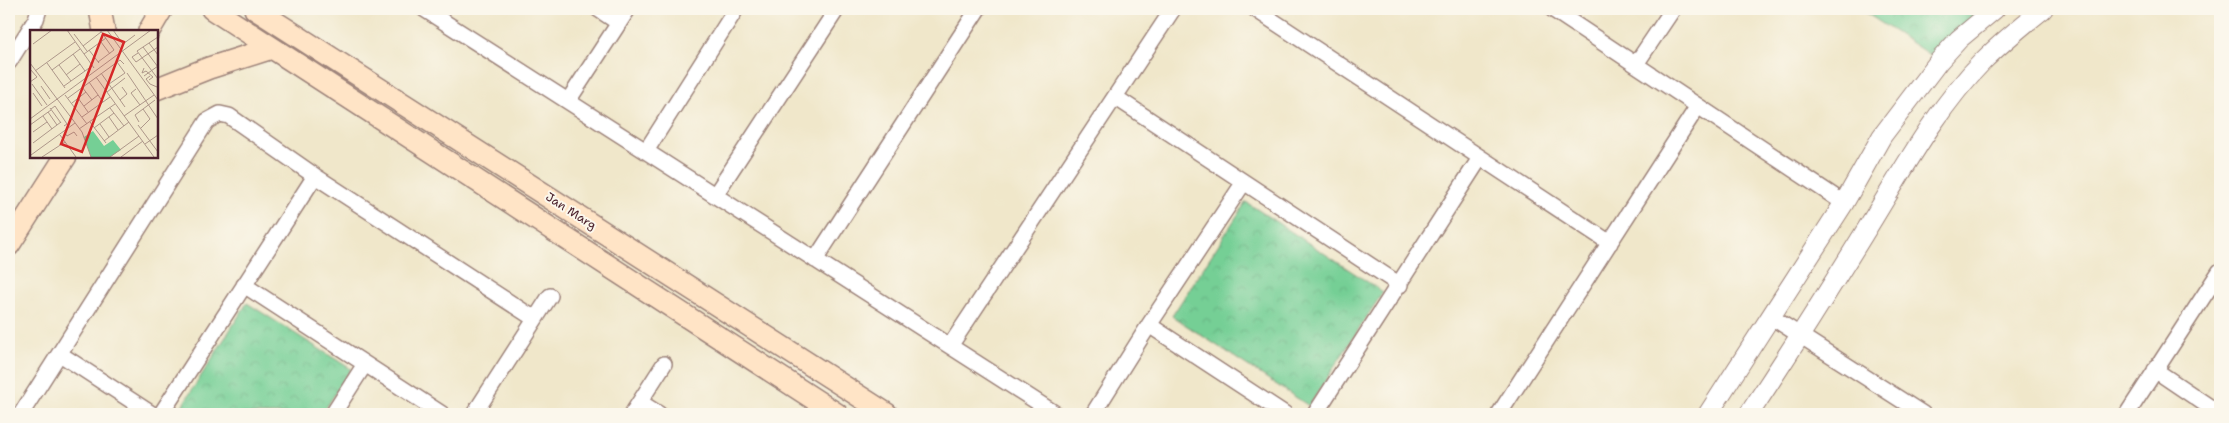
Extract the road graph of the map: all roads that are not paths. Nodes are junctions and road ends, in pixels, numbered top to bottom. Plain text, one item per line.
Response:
1 (39, 9) edge
2 (100, 9) edge
3 (178, 9) edge
4 (212, 9) edge
5 (255, 9) edge
6 (424, 9) edge
7 (598, 9) edge
8 (628, 9) edge
9 (736, 9) edge
10 (837, 9) edge
11 (978, 9) edge
12 (1173, 9) edge
13 (1255, 9) edge
14 (1552, 9) edge
15 (1673, 9) edge
16 (1995, 9) edge
17 (2043, 9) edge
18 (274, 16) edge
19 (156, 20) edge
20 (619, 23) junction
21 (104, 30) edge
22 (272, 48) junction
23 (9, 62) edge
24 (1636, 64) junction
25 (158, 88) edge
26 (1115, 97) junction
27 (568, 101) junction
28 (1698, 106) junction
29 (646, 151) junction
30 (65, 158) edge
31 (1480, 158) junction
32 (315, 176) junction
33 (1244, 182) junction
34 (715, 195) junction
35 (1844, 203) junction
36 (1610, 244) junction
37 (9, 245) edge
38 (815, 260) junction
39 (2220, 271) edge
40 (1400, 285) junction
41 (244, 286) junction
42 (550, 296) dead end
43 (1770, 316) junction
44 (535, 319) junction
45 (1149, 324) junction
46 (1801, 336) junction
47 (950, 346) junction
48 (60, 354) junction
49 (365, 364) junction
50 (664, 364) dead end
51 (2155, 370) junction
52 (636, 408) edge
53 (21, 414) edge
54 (152, 414) edge
55 (161, 414) edge
56 (333, 414) edge
57 (442, 414) edge
58 (474, 414) edge
59 (659, 414) edge
60 (837, 414) edge
61 (887, 414) edge
62 (1056, 414) edge
63 (1093, 414) edge
64 (1285, 414) edge
65 (1315, 414) edge
66 (1499, 414) edge
67 (1708, 414) edge
68 (1749, 414) edge
69 (1923, 414) edge
70 (2127, 414) edge
71 (2220, 414) edge

1 - 23 street
2 - 21 main road
3 - 19 main road
4 - 22 main road
5 - 18 main road, Jan Marg
6 - 27 street
7 - 20 street
8 - 20 street
9 - 29 street
10 - 34 street
11 - 38 street
12 - 26 street
13 - 31 street
14 - 24 street
15 - 24 street
16 - 35 street
17 - 46 street
18 - 61 main road, Jan Marg
20 - 27 street
22 - 25 main road
22 - 60 main road
24 - 28 street
26 - 33 street
26 - 47 street
27 - 29 street
28 - 35 street
28 - 36 street
29 - 34 street
30 - 37 main road
31 - 36 street
31 - 40 street
32 - 41 street
32 - 44 street
32 - 48 street
33 - 40 street
33 - 45 street
34 - 38 street
35 - 43 street
36 - 66 street
38 - 47 street
39 - 51 street
40 - 65 street
41 - 49 street
41 - 55 street
42 - 44 street
43 - 46 street
43 - 67 street
44 - 58 street
45 - 63 street
45 - 64 street
46 - 68 street
46 - 69 street
47 - 62 street
48 - 53 street
48 - 54 street
49 - 56 street
49 - 57 street
50 - 52 street
51 - 70 street
51 - 71 street
52 - 59 street

